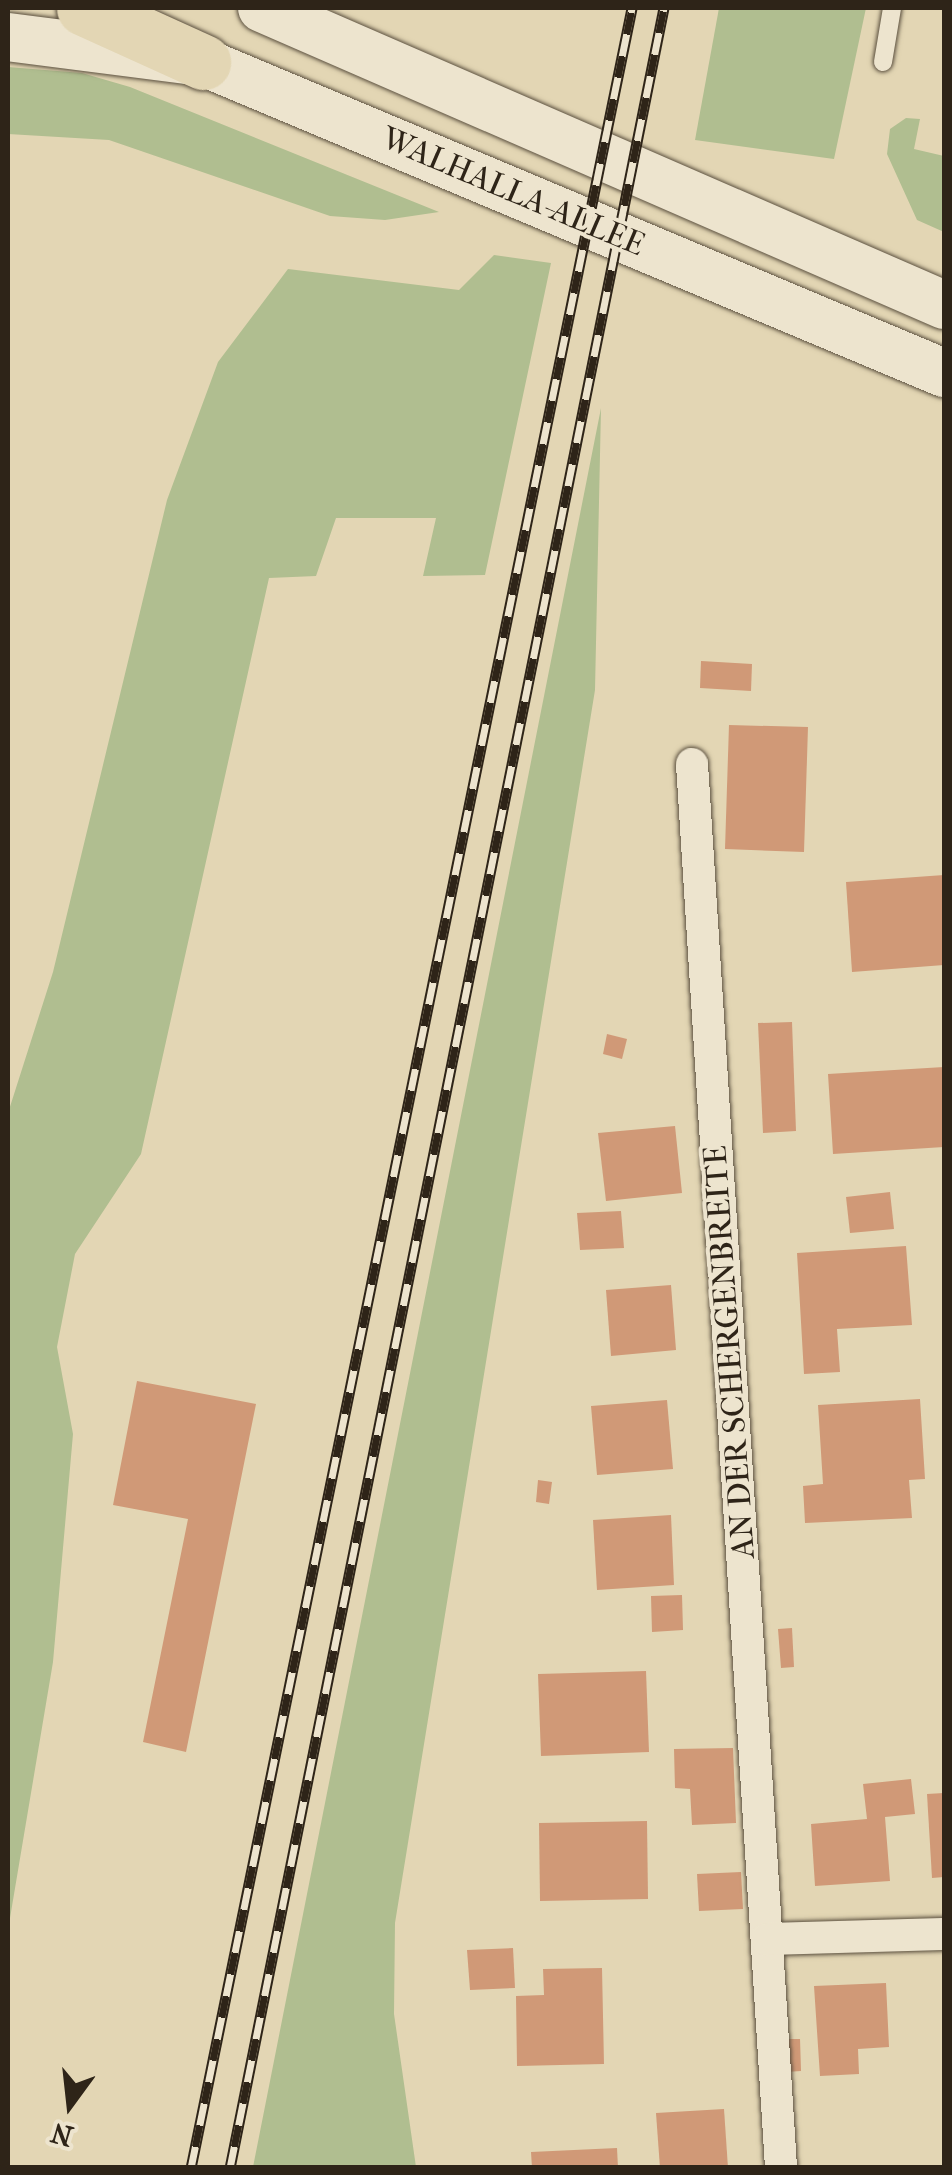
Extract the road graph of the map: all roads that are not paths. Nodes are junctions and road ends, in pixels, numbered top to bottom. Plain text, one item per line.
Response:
1 (84, 8) edge
2 (262, 8) edge
3 (343, 8) edge
4 (892, 8) edge
5 (8, 37) edge
6 (203, 62) junction
7 (883, 62) dead end
8 (447, 89) junction
9 (944, 305) edge
10 (944, 373) edge
11 (692, 764) dead end
12 (944, 1934) edge
13 (767, 1940) junction
14 (781, 2168) edge

1 - 6 highway, WALHALLA-ALLEE
2 - 8 main road, WALHALLA-ALLEE
3 - 8 main road
4 - 7 lane
5 - 6 main road
6 - 10 main road, WALHALLA-ALLEE
8 - 9 main road, WALHALLA-ALLEE
11 - 13 street, AN DER SCHERGENBREITE
12 - 13 street
13 - 14 street, AN DER SCHERGENBREITE

